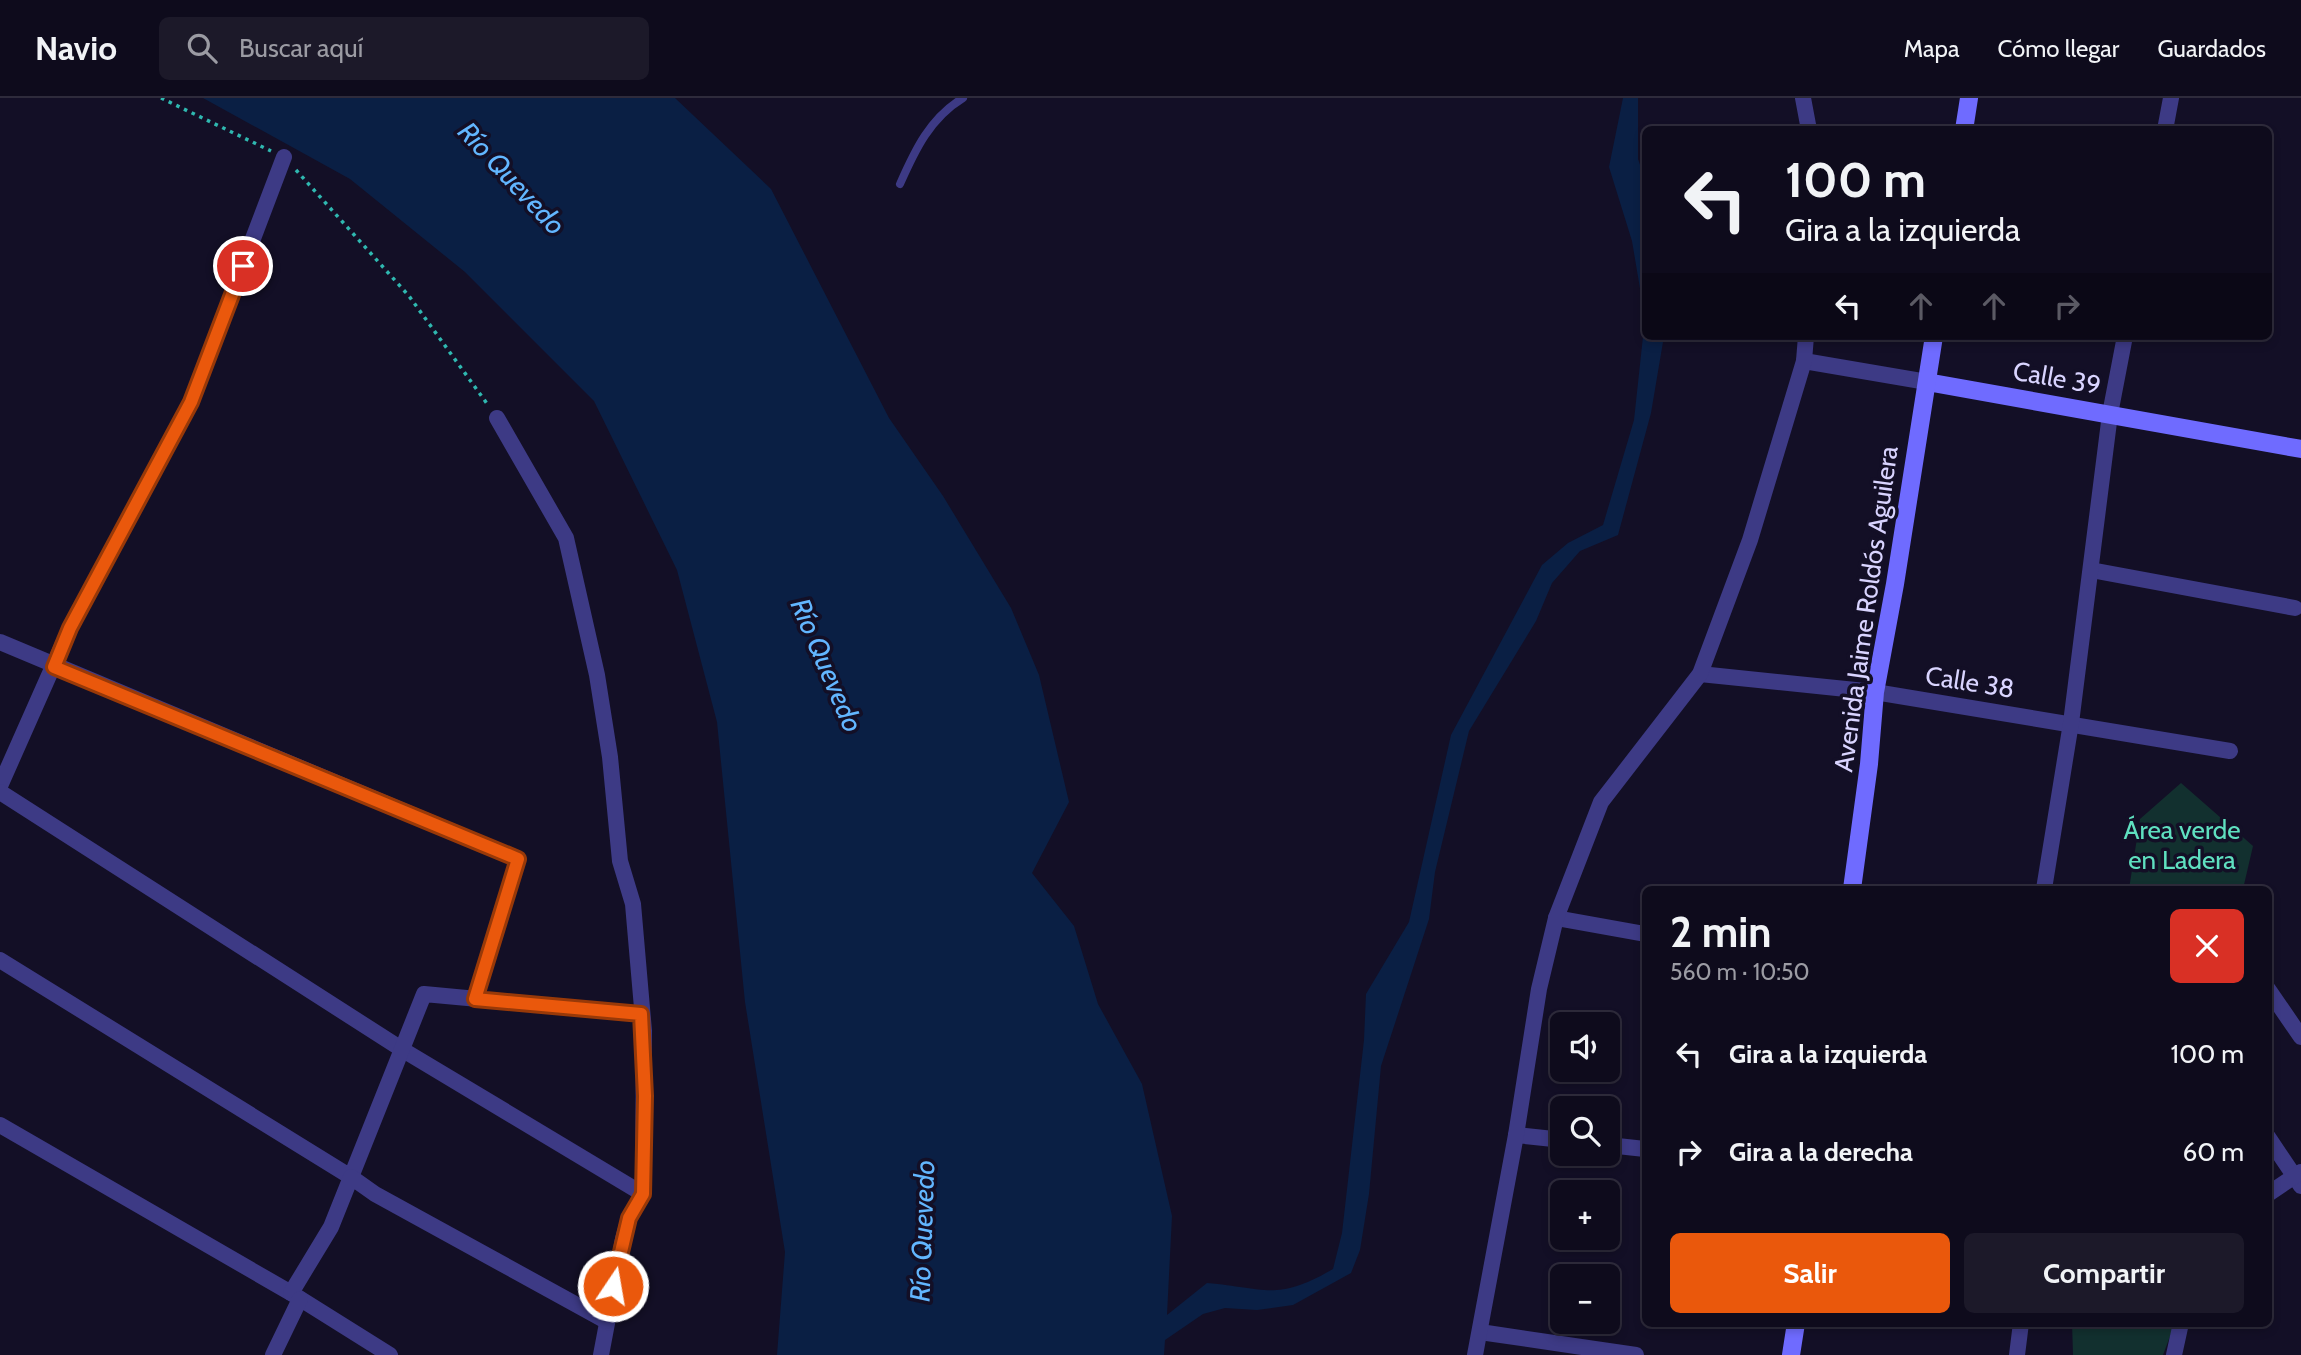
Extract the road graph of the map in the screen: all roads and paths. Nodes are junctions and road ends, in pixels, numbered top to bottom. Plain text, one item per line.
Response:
1 (161, 98) edge
2 (963, 98) edge
3 (1803, 98) edge
4 (1969, 98) edge
5 (2171, 98) edge
6 (1809, 126) edge
7 (1965, 126) edge
8 (2166, 126) edge
9 (284, 157) junction
10 (900, 184) dead end
11 (1806, 340) edge
12 (1933, 340) edge
13 (2124, 340) edge
14 (1804, 361) junction
15 (1927, 382) junction
16 (2110, 414) junction
17 (497, 418) joint
18 (2301, 449) edge
19 (2091, 570) junction
20 (2295, 608) dead end
21 (0, 642) edge
22 (54, 667) junction
23 (1700, 674) junction
24 (1875, 692) junction
25 (2071, 723) junction
26 (2230, 751) dead end
27 (0, 789) edge
28 (1852, 886) edge
29 (2044, 886) edge
30 (1556, 918) junction
31 (1642, 933) edge
32 (0, 960) edge
33 (2272, 995) edge
34 (475, 999) junction
35 (641, 1014) junction
36 (2301, 1037) edge
37 (403, 1050) junction
38 (0, 1125) edge
39 (1516, 1135) junction
40 (1550, 1139) edge
41 (2272, 1142) edge
42 (1620, 1146) edge
43 (1642, 1149) edge
44 (351, 1177) junction
45 (2299, 1178) edge
46 (2272, 1192) edge
47 (643, 1194) junction
48 (295, 1296) junction
49 (606, 1321) junction
50 (1795, 1327) edge
51 (2020, 1327) edge
52 (2179, 1327) edge
53 (1480, 1332) junction
54 (273, 1355) edge
55 (390, 1355) edge
56 (601, 1355) edge
57 (1475, 1355) edge
58 (1636, 1355) edge
59 (1791, 1355) edge
60 (2017, 1355) edge
61 (2174, 1355) edge

1 - 9 path
2 - 10 lane
3 - 6 street
4 - 7 main road
5 - 8 street
9 - 17 path
9 - 22 street
11 - 14 street
12 - 15 main road, Avenida Jaime Roldós Aguilera
13 - 16 street
14 - 15 street, Calle 39
14 - 23 street
15 - 16 main road, Calle 39
15 - 24 main road, Avenida Jaime Roldós Aguilera
16 - 18 main road, Calle 39
16 - 19 street
17 - 35 street
19 - 20 street
19 - 25 street
21 - 22 street
22 - 27 street
22 - 34 street
23 - 24 street, Calle 38
23 - 30 street
24 - 25 street, Calle 38
24 - 28 main road, Avenida Jaime Roldós Aguilera
25 - 26 street, Calle 38
25 - 29 street
27 - 37 street
30 - 31 street
30 - 39 street
32 - 44 street
33 - 36 street
34 - 35 street
34 - 37 street
35 - 47 street
37 - 44 street
37 - 47 street
38 - 48 street
39 - 40 street
39 - 53 street
41 - 45 street
42 - 43 street
44 - 48 street
44 - 49 street
45 - 46 street
47 - 49 street
48 - 54 street
48 - 55 street
49 - 56 street
50 - 59 main road
51 - 60 street
52 - 61 street
53 - 57 street
53 - 58 street

